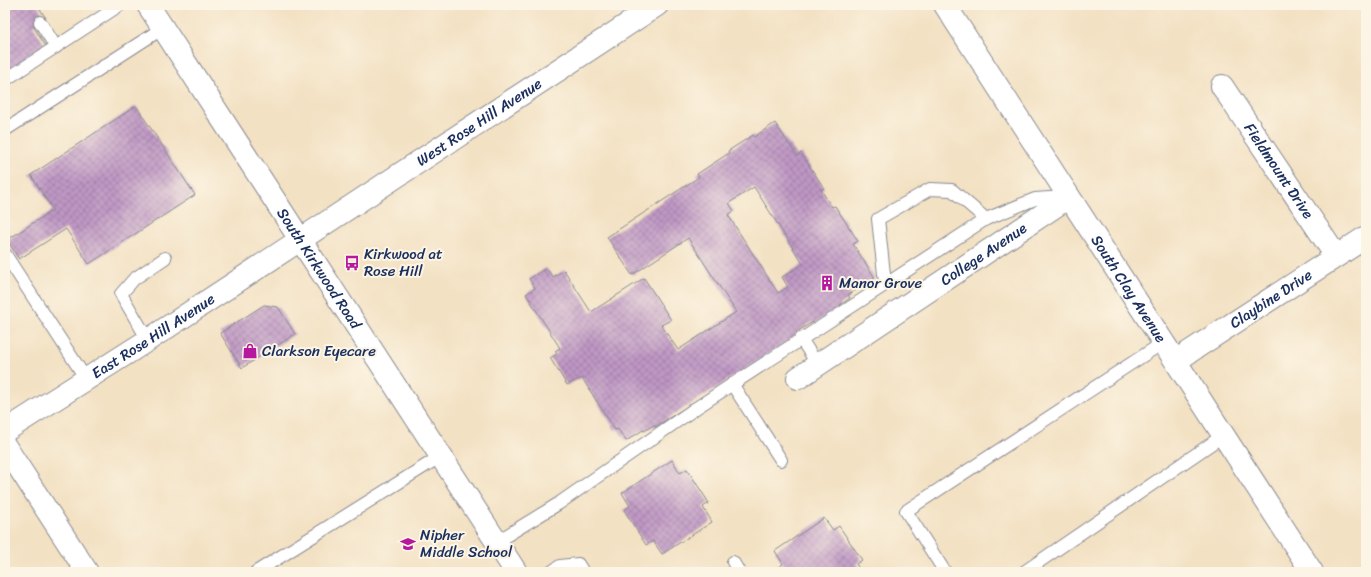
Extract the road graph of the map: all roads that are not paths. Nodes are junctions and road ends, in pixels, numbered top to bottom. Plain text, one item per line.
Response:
1 (120, 5) edge
2 (148, 5) edge
3 (657, 5) edge
4 (945, 5) edge
5 (40, 22) dead end
6 (163, 28) junction
7 (56, 47) junction
8 (5, 80) edge
9 (1222, 86) dead end
10 (5, 130) edge
11 (1069, 197) junction
12 (986, 219) junction
13 (1366, 237) edge
14 (300, 239) junction
15 (5, 254) edge
16 (1336, 256) junction
17 (165, 258) dead end
18 (885, 283) junction
19 (801, 339) junction
20 (148, 340) junction
21 (1164, 342) junction
22 (1176, 360) junction
23 (818, 364) junction
24 (798, 378) dead end
25 (86, 380) junction
26 (732, 384) junction
27 (5, 431) edge
28 (1224, 435) junction
29 (5, 446) edge
30 (441, 456) junction
31 (781, 460) dead end
32 (496, 542) junction
33 (87, 572) edge
34 (256, 572) edge
35 (516, 572) edge
36 (551, 572) edge
37 (583, 572) edge
38 (945, 572) edge
39 (1024, 572) edge
40 (1312, 572) edge

1 - 7 lane
2 - 6 street, South Kirkwood Road
3 - 14 street, West Rose Hill Avenue
4 - 11 street, South Clay Avenue
5 - 7 lane
6 - 10 lane
6 - 14 street, South Kirkwood Road
7 - 8 lane
9 - 16 street, Fieldmount Drive
11 - 12 lane
11 - 21 street, South Clay Avenue
11 - 23 street, College Avenue
12 - 18 lane
12 - 18 lane
13 - 16 street, Claybine Drive
14 - 20 street, East Rose Hill Avenue
14 - 30 street, South Kirkwood Road
15 - 25 lane
16 - 22 street, Claybine Drive
17 - 20 lane
18 - 19 lane
19 - 23 lane
19 - 26 lane
20 - 25 street, East Rose Hill Avenue
21 - 22 street, South Clay Avenue
21 - 38 lane
22 - 28 street, South Clay Avenue
23 - 24 street, College Avenue
25 - 27 street, East Rose Hill Avenue
26 - 31 lane
26 - 32 lane
28 - 39 lane
28 - 40 street, South Clay Avenue
29 - 33 street
30 - 32 street, South Kirkwood Road
30 - 34 lane
32 - 35 street, South Kirkwood Road
36 - 37 lane

